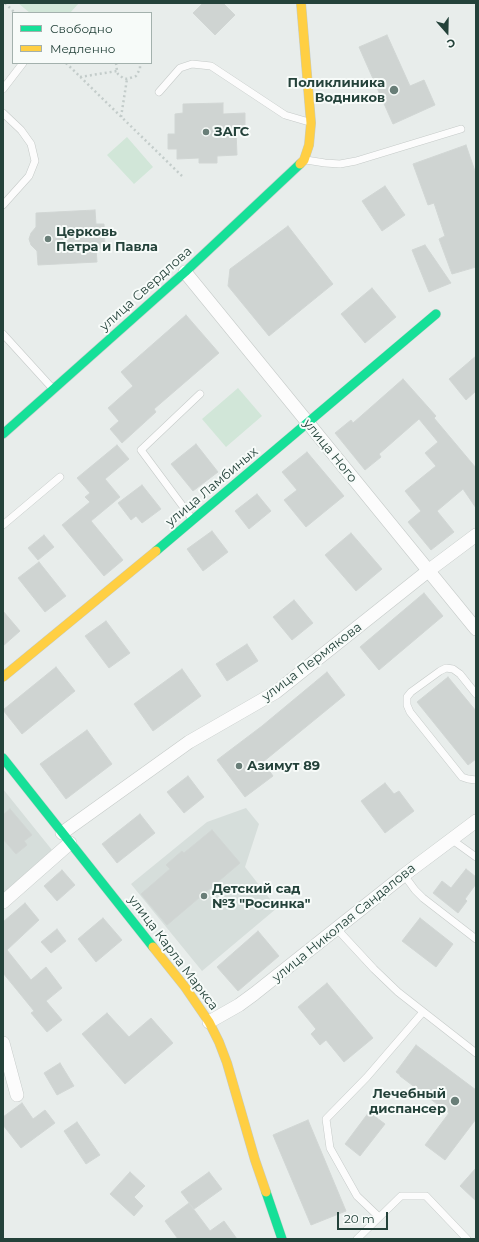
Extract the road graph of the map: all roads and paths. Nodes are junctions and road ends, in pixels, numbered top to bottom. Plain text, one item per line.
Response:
1 (5, 3) edge
2 (301, 3) edge
3 (14, 12) edge
4 (22, 64) edge
5 (67, 64) edge
6 (116, 64) edge
7 (140, 64) edge
8 (117, 71) junction
9 (80, 77) junction
10 (127, 79) junction
11 (3, 88) edge
12 (159, 92) dead end
13 (3, 113) edge
14 (121, 117) junction
15 (311, 123) junction
16 (461, 129) dead end
17 (304, 160) junction
18 (182, 176) dead end
19 (3, 205) edge
20 (185, 272) junction
21 (436, 314) dead end
22 (3, 334) edge
23 (53, 389) junction
24 (200, 394) dead end
25 (307, 423) junction
26 (3, 434) edge
27 (60, 477) dead end
28 (194, 520) junction
29 (3, 525) edge
30 (476, 535) edge
31 (428, 570) junction
32 (476, 629) edge
33 (3, 677) edge
34 (476, 694) edge
35 (3, 758) edge
36 (476, 780) edge
37 (476, 821) edge
38 (66, 838) junction
39 (451, 839) junction
40 (476, 857) edge
41 (404, 875) junction
42 (3, 902) edge
43 (337, 929) junction
44 (476, 939) edge
45 (423, 1012) junction
46 (209, 1022) junction
47 (3, 1043) edge
48 (476, 1053) edge
49 (17, 1095) dead end
50 (379, 1217) junction
51 (282, 1239) edge
52 (357, 1239) edge
53 (467, 1239) edge

1 - 3 path
2 - 15 street
4 - 11 lane
5 - 9 path
6 - 8 path
7 - 10 path
8 - 9 path
8 - 10 path
9 - 14 path
10 - 14 path
12 - 15 lane
13 - 19 lane
14 - 18 path
15 - 17 street
16 - 17 lane
17 - 20 street, улица Свердлова
20 - 23 street, улица Свердлова
20 - 25 street, улица Ного
21 - 25 street, улица Ламбиных
22 - 23 lane
23 - 26 street, улица Свердлова
24 - 28 lane
25 - 28 street, улица Ламбиных
25 - 31 street, улица Ного
27 - 29 lane
28 - 33 street, улица Ламбиных
30 - 31 street, улица Пермякова
31 - 32 street, улица Ного
31 - 38 street, улица Пермякова
34 - 36 lane
35 - 38 street, улица Карла Маркса
37 - 39 street, улица Николая Сандалова
38 - 42 street, улица Пермякова
38 - 46 street, улица Карла Маркса
39 - 40 lane
39 - 41 street, улица Николая Сандалова
41 - 43 street, улица Николая Сандалова
41 - 44 lane
43 - 45 lane
43 - 46 street, улица Николая Сандалова
45 - 48 lane
45 - 50 lane
46 - 51 street, улица Карла Маркса
47 - 49 street
50 - 52 lane
50 - 53 lane

